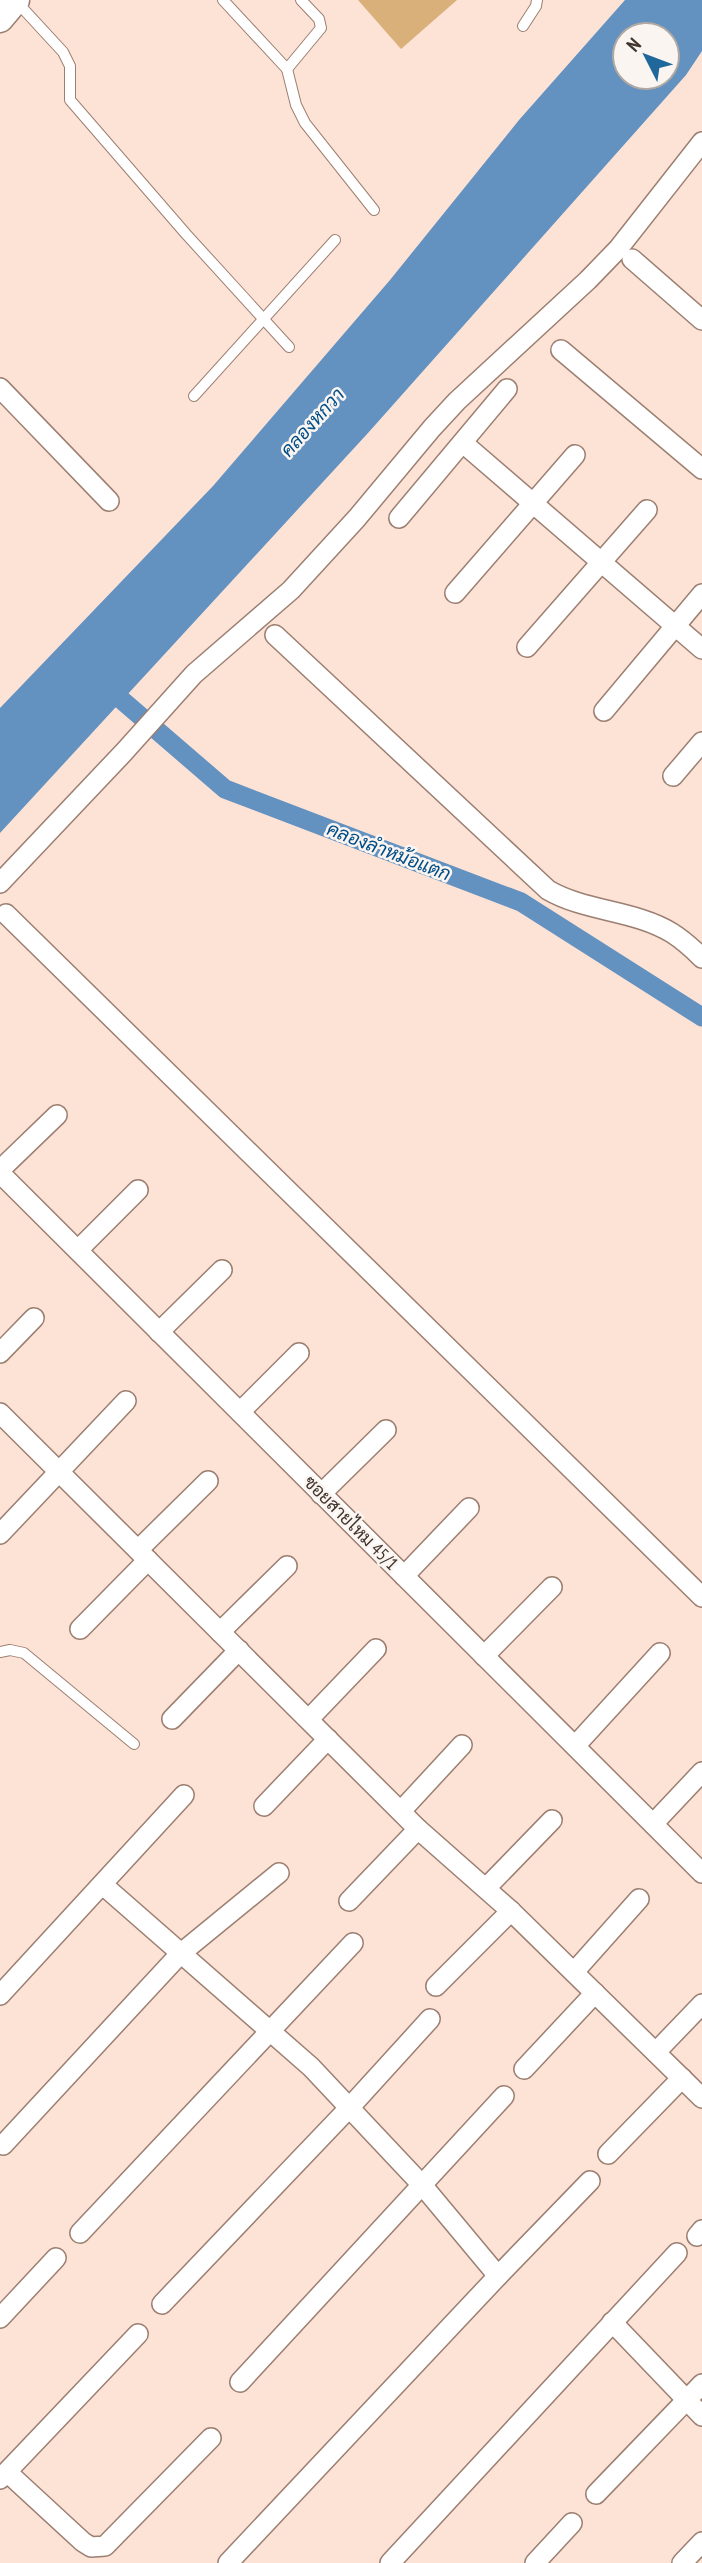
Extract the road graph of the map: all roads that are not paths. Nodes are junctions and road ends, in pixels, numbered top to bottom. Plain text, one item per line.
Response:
1 (16, 0) edge
2 (223, 0) edge
3 (301, 0) edge
4 (537, 0) edge
5 (0, 19) edge
6 (523, 26) dead end
7 (287, 69) junction
8 (702, 142) edge
9 (374, 210) dead end
10 (335, 240) dead end
11 (632, 259) dead end
12 (263, 320) junction
13 (702, 320) edge
14 (289, 347) dead end
15 (561, 350) dead end
16 (0, 387) edge
17 (507, 389) dead end
18 (194, 396) dead end
19 (463, 443) junction
20 (575, 455) dead end
21 (702, 469) edge
22 (109, 501) dead end
23 (532, 503) junction
24 (647, 510) dead end
25 (399, 518) dead end
26 (602, 562) junction
27 (455, 593) dead end
28 (702, 594) edge
29 (675, 626) junction
30 (275, 635) dead end
31 (527, 647) dead end
32 (702, 649) edge
33 (604, 711) dead end
34 (702, 742) edge
35 (673, 776) dead end
36 (0, 883) edge
37 (6, 914) dead end
38 (702, 958) edge
39 (57, 1115) dead end
40 (0, 1172) edge
41 (138, 1190) dead end
42 (78, 1250) junction
43 (222, 1270) dead end
44 (34, 1318) dead end
45 (159, 1332) junction
46 (0, 1353) edge
47 (299, 1353) dead end
48 (126, 1401) dead end
49 (240, 1412) junction
50 (0, 1413) edge
51 (386, 1430) dead end
52 (58, 1472) junction
53 (208, 1481) dead end
54 (321, 1494) junction
55 (469, 1508) dead end
56 (0, 1534) edge
57 (143, 1555) junction
58 (287, 1566) dead end
59 (404, 1576) junction
60 (552, 1587) dead end
61 (702, 1597) edge
62 (80, 1629) dead end
63 (220, 1632) junction
64 (376, 1649) dead end
65 (239, 1650) junction
66 (0, 1652) edge
67 (660, 1653) dead end
68 (484, 1656) junction
69 (172, 1719) dead end
70 (309, 1719) junction
71 (328, 1739) junction
72 (134, 1744) dead end
73 (462, 1745) dead end
74 (575, 1746) junction
75 (702, 1772) edge
76 (184, 1795) dead end
77 (264, 1806) dead end
78 (401, 1811) junction
79 (552, 1820) dead end
80 (653, 1824) junction
81 (418, 1829) junction
82 (702, 1873) edge
83 (279, 1874) dead end
84 (103, 1885) junction
85 (486, 1888) junction
86 (639, 1899) dead end
87 (349, 1901) dead end
88 (511, 1910) junction
89 (353, 1943) dead end
90 (180, 1954) junction
91 (574, 1972) junction
92 (436, 1986) dead end
93 (595, 1993) junction
94 (0, 1994) edge
95 (702, 2004) edge
96 (430, 2019) dead end
97 (272, 2032) junction
98 (656, 2052) junction
99 (524, 2069) dead end
100 (682, 2078) junction
101 (504, 2096) dead end
102 (702, 2098) edge
103 (350, 2107) junction
104 (3, 2145) dead end
105 (608, 2154) dead end
106 (590, 2181) dead end
107 (423, 2186) junction
108 (80, 2233) dead end
109 (677, 2253) dead end
110 (56, 2258) dead end
111 (498, 2276) junction
112 (162, 2304) dead end
113 (0, 2318) edge
114 (611, 2322) junction
115 (138, 2334) dead end
116 (240, 2382) dead end
117 (702, 2384) edge
118 (686, 2401) junction
119 (702, 2416) edge
120 (211, 2438) dead end
121 (3, 2475) edge
122 (596, 2494) dead end
123 (572, 2523) dead end
124 (702, 2542) edge
125 (228, 2563) edge
126 (390, 2563) edge
127 (535, 2563) edge
128 (682, 2563) edge

1 - 5 main road
1 - 12 lane
2 - 7 lane
3 - 7 lane
4 - 6 lane
7 - 9 lane
8 - 36 street
10 - 12 lane
11 - 13 street
12 - 14 lane
12 - 18 lane
15 - 21 street
16 - 22 street
17 - 19 street
19 - 23 street
19 - 25 street
20 - 23 street
23 - 26 street
23 - 27 street
24 - 26 street
26 - 29 street
26 - 31 street
28 - 29 street
29 - 32 street
29 - 33 street
30 - 38 street
34 - 35 street
37 - 61 street
39 - 40 street
40 - 42 street, ซอยสายไหม 45/1
41 - 42 street
42 - 45 street, ซอยสายไหม 45/1
43 - 45 street
44 - 46 street
45 - 49 street, ซอยสายไหม 45/1
47 - 49 street
48 - 52 street
49 - 54 street, ซอยสายไหม 45/1
50 - 52 street
51 - 54 street
52 - 56 street
52 - 57 street
53 - 57 street
54 - 59 street, ซอยสายไหม 45/1
55 - 59 street
57 - 62 street
57 - 63 street
58 - 63 street
59 - 68 street, ซอยสายไหม 45/1
60 - 68 street
63 - 65 street
64 - 70 street
65 - 69 street
65 - 70 street
66 - 72 lane
67 - 74 street
68 - 74 street, ซอยสายไหม 45/1
70 - 71 street
71 - 77 street
71 - 78 street
73 - 78 street
74 - 80 street, ซอยสายไหม 45/1
75 - 80 street
76 - 84 street
78 - 81 street
79 - 85 street
80 - 82 street, ซอยสายไหม 45/1
81 - 85 street
81 - 87 street
83 - 90 street
84 - 90 street
84 - 94 street
85 - 88 street
86 - 91 street
88 - 91 street
88 - 92 street
89 - 97 street
90 - 97 street
90 - 104 street
91 - 93 street
93 - 98 street
93 - 99 street
95 - 98 street
96 - 103 street
97 - 103 street
97 - 108 street
98 - 100 street
100 - 102 street
100 - 105 street
101 - 107 street
103 - 107 street
103 - 112 street
106 - 111 street
107 - 111 street
107 - 116 street
109 - 114 street
110 - 113 street
111 - 125 street
114 - 118 street
114 - 126 street
115 - 121 street
117 - 118 street
118 - 119 street
118 - 122 street
120 - 121 street
123 - 127 street
124 - 128 street

